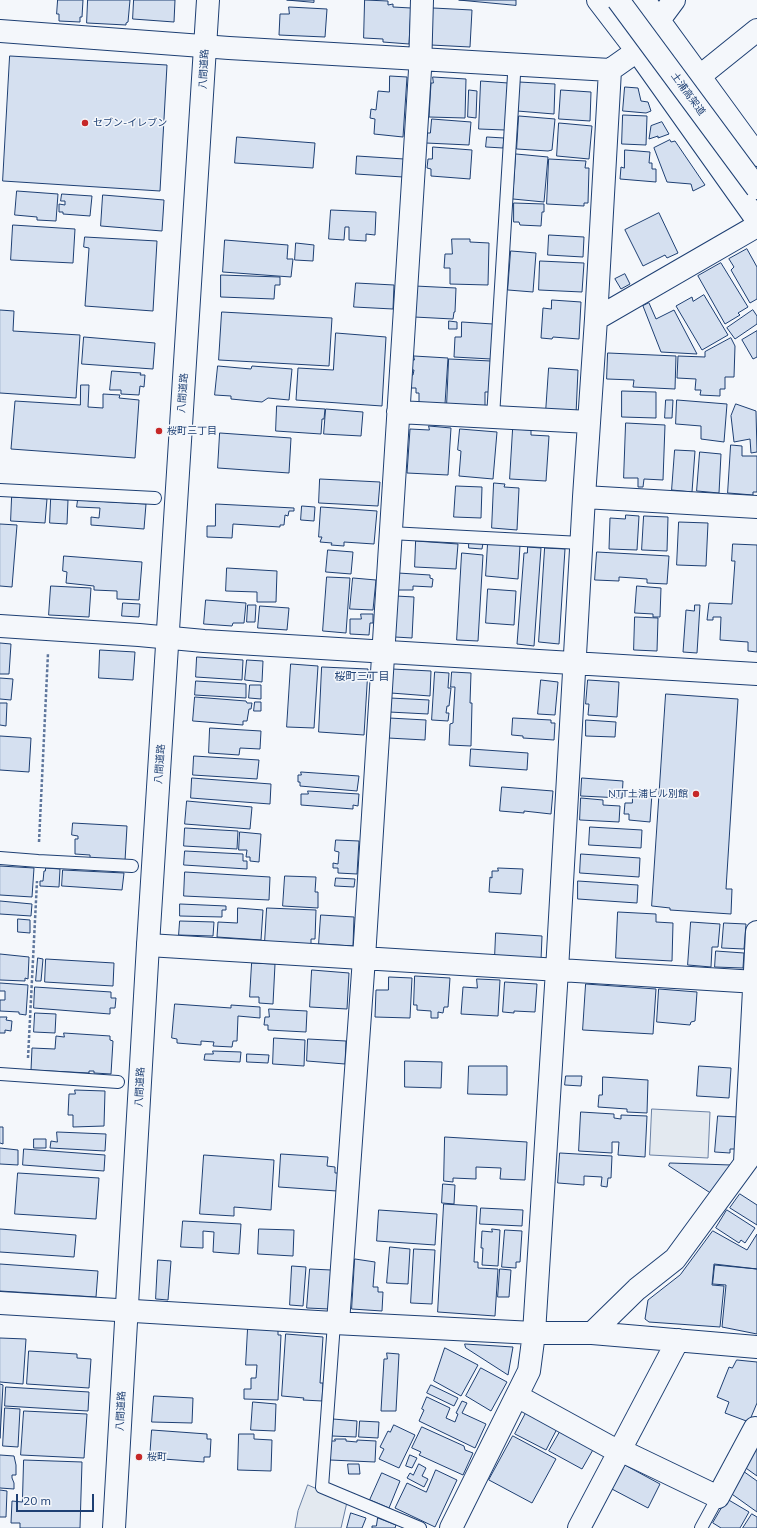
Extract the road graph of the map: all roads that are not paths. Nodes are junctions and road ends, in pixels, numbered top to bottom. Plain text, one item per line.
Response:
1 (208, 0) edge
2 (422, 0) edge
3 (598, 0) edge
4 (618, 0) edge
5 (644, 0) edge
6 (674, 0) edge
7 (659, 20) junction
8 (757, 30) edge
9 (0, 31) edge
10 (205, 46) junction
11 (637, 51) junction
12 (420, 60) junction
13 (610, 70) junction
14 (514, 75) dead end
15 (700, 76) junction
16 (757, 155) edge
17 (757, 188) edge
18 (757, 220) edge
19 (757, 226) edge
20 (596, 319) junction
21 (398, 412) junction
22 (493, 417) junction
23 (589, 422) junction
24 (0, 490) edge
25 (584, 497) junction
26 (155, 498) dead end
27 (757, 507) edge
28 (390, 533) junction
29 (582, 543) junction
30 (0, 626) edge
31 (168, 637) junction
32 (382, 652) junction
33 (575, 664) junction
34 (757, 674) edge
35 (0, 858) edge
36 (132, 866) dead end
37 (757, 932) edge
38 (148, 945) junction
39 (364, 958) junction
40 (557, 970) junction
41 (756, 982) edge
42 (0, 1074) edge
43 (118, 1082) dead end
44 (751, 1154) edge
45 (0, 1303) edge
46 (127, 1310) junction
47 (336, 1323) junction
48 (534, 1333) junction
49 (592, 1334) junction
50 (678, 1340) junction
51 (757, 1346) edge
52 (517, 1396) junction
53 (756, 1426) edge
54 (620, 1451) junction
55 (718, 1497) junction
56 (114, 1528) edge
57 (420, 1528) edge
58 (451, 1528) edge
59 (579, 1528) edge
60 (701, 1528) edge

1 - 10 street, 八間道路
2 - 12 street
3 - 11 street
4 - 17 street, 土浦高架道, bridge
5 - 7 street
6 - 7 street
7 - 11 street
7 - 15 street
8 - 15 street
9 - 10 street
10 - 12 street
10 - 31 street, 八間道路
11 - 13 street
11 - 18 street
12 - 13 street
12 - 21 street
13 - 20 street
14 - 22 lane
15 - 16 street
19 - 20 street
20 - 23 street
21 - 22 street
21 - 28 street
22 - 23 street
23 - 25 street
24 - 26 lane
25 - 27 street
25 - 29 street
28 - 29 lane
28 - 32 street
29 - 33 street
30 - 31 street
31 - 32 street
31 - 38 street, 八間道路
32 - 33 street
32 - 39 street
33 - 34 street
33 - 40 street
35 - 36 lane
37 - 41 street
38 - 39 street
38 - 46 street, 八間道路
39 - 40 street
39 - 47 street
40 - 41 street
40 - 48 street
41 - 44 street
42 - 43 lane
44 - 49 street
45 - 46 street
46 - 47 street
46 - 56 street, 八間道路
47 - 48 street
47 - 57 lane
48 - 49 street
48 - 52 street
49 - 50 street
50 - 51 street
50 - 54 street
52 - 54 street
52 - 58 street
53 - 55 street
54 - 55 street
54 - 59 street
55 - 60 lane

